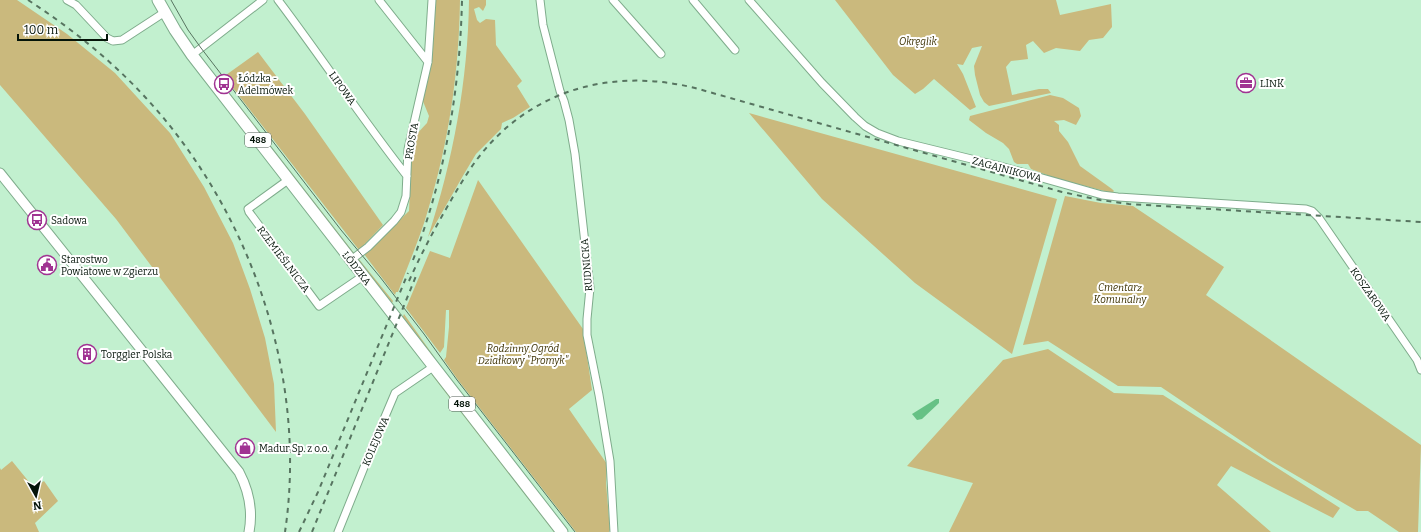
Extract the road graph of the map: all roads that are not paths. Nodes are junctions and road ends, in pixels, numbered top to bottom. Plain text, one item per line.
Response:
1 (67, 0) edge
2 (158, 0) edge
3 (263, 0) edge
4 (278, 0) edge
5 (379, 0) edge
6 (432, 0) edge
7 (540, 0) edge
8 (614, 0) edge
9 (693, 0) edge
10 (749, 0) edge
11 (165, 12) junction
12 (735, 50) dead end
13 (661, 54) dead end
14 (192, 55) junction
15 (428, 62) junction
16 (0, 173) edge
17 (407, 176) junction
18 (288, 180) junction
19 (1319, 218) joint
20 (351, 260) junction
21 (363, 276) junction
22 (433, 367) junction
23 (1421, 370) edge
24 (249, 532) edge
25 (338, 532) edge
26 (562, 532) edge
27 (614, 532) edge

1 - 11 street
2 - 11 main road, ŁÓDZKA / 488
3 - 14 street
4 - 17 street, LIPOWA
5 - 15 street
6 - 15 street, PROSTA
7 - 27 street, RUDNICKA
8 - 13 street
9 - 12 street
10 - 19 street, ZAGAJNIKOWA
11 - 14 main road, ŁÓDZKA / 488
14 - 18 main road, ŁÓDZKA / 488
15 - 17 street, PROSTA
16 - 24 street
17 - 20 street, PROSTA
18 - 20 main road, ŁÓDZKA / 488
18 - 21 street, RZEMIEŚLNICZA
19 - 23 street, KOSZAROWA
20 - 21 main road, ŁÓDZKA / 488
21 - 22 main road, ŁÓDZKA / 488
22 - 25 street, KOLEJOWA
22 - 26 main road, ŁÓDZKA / 488

